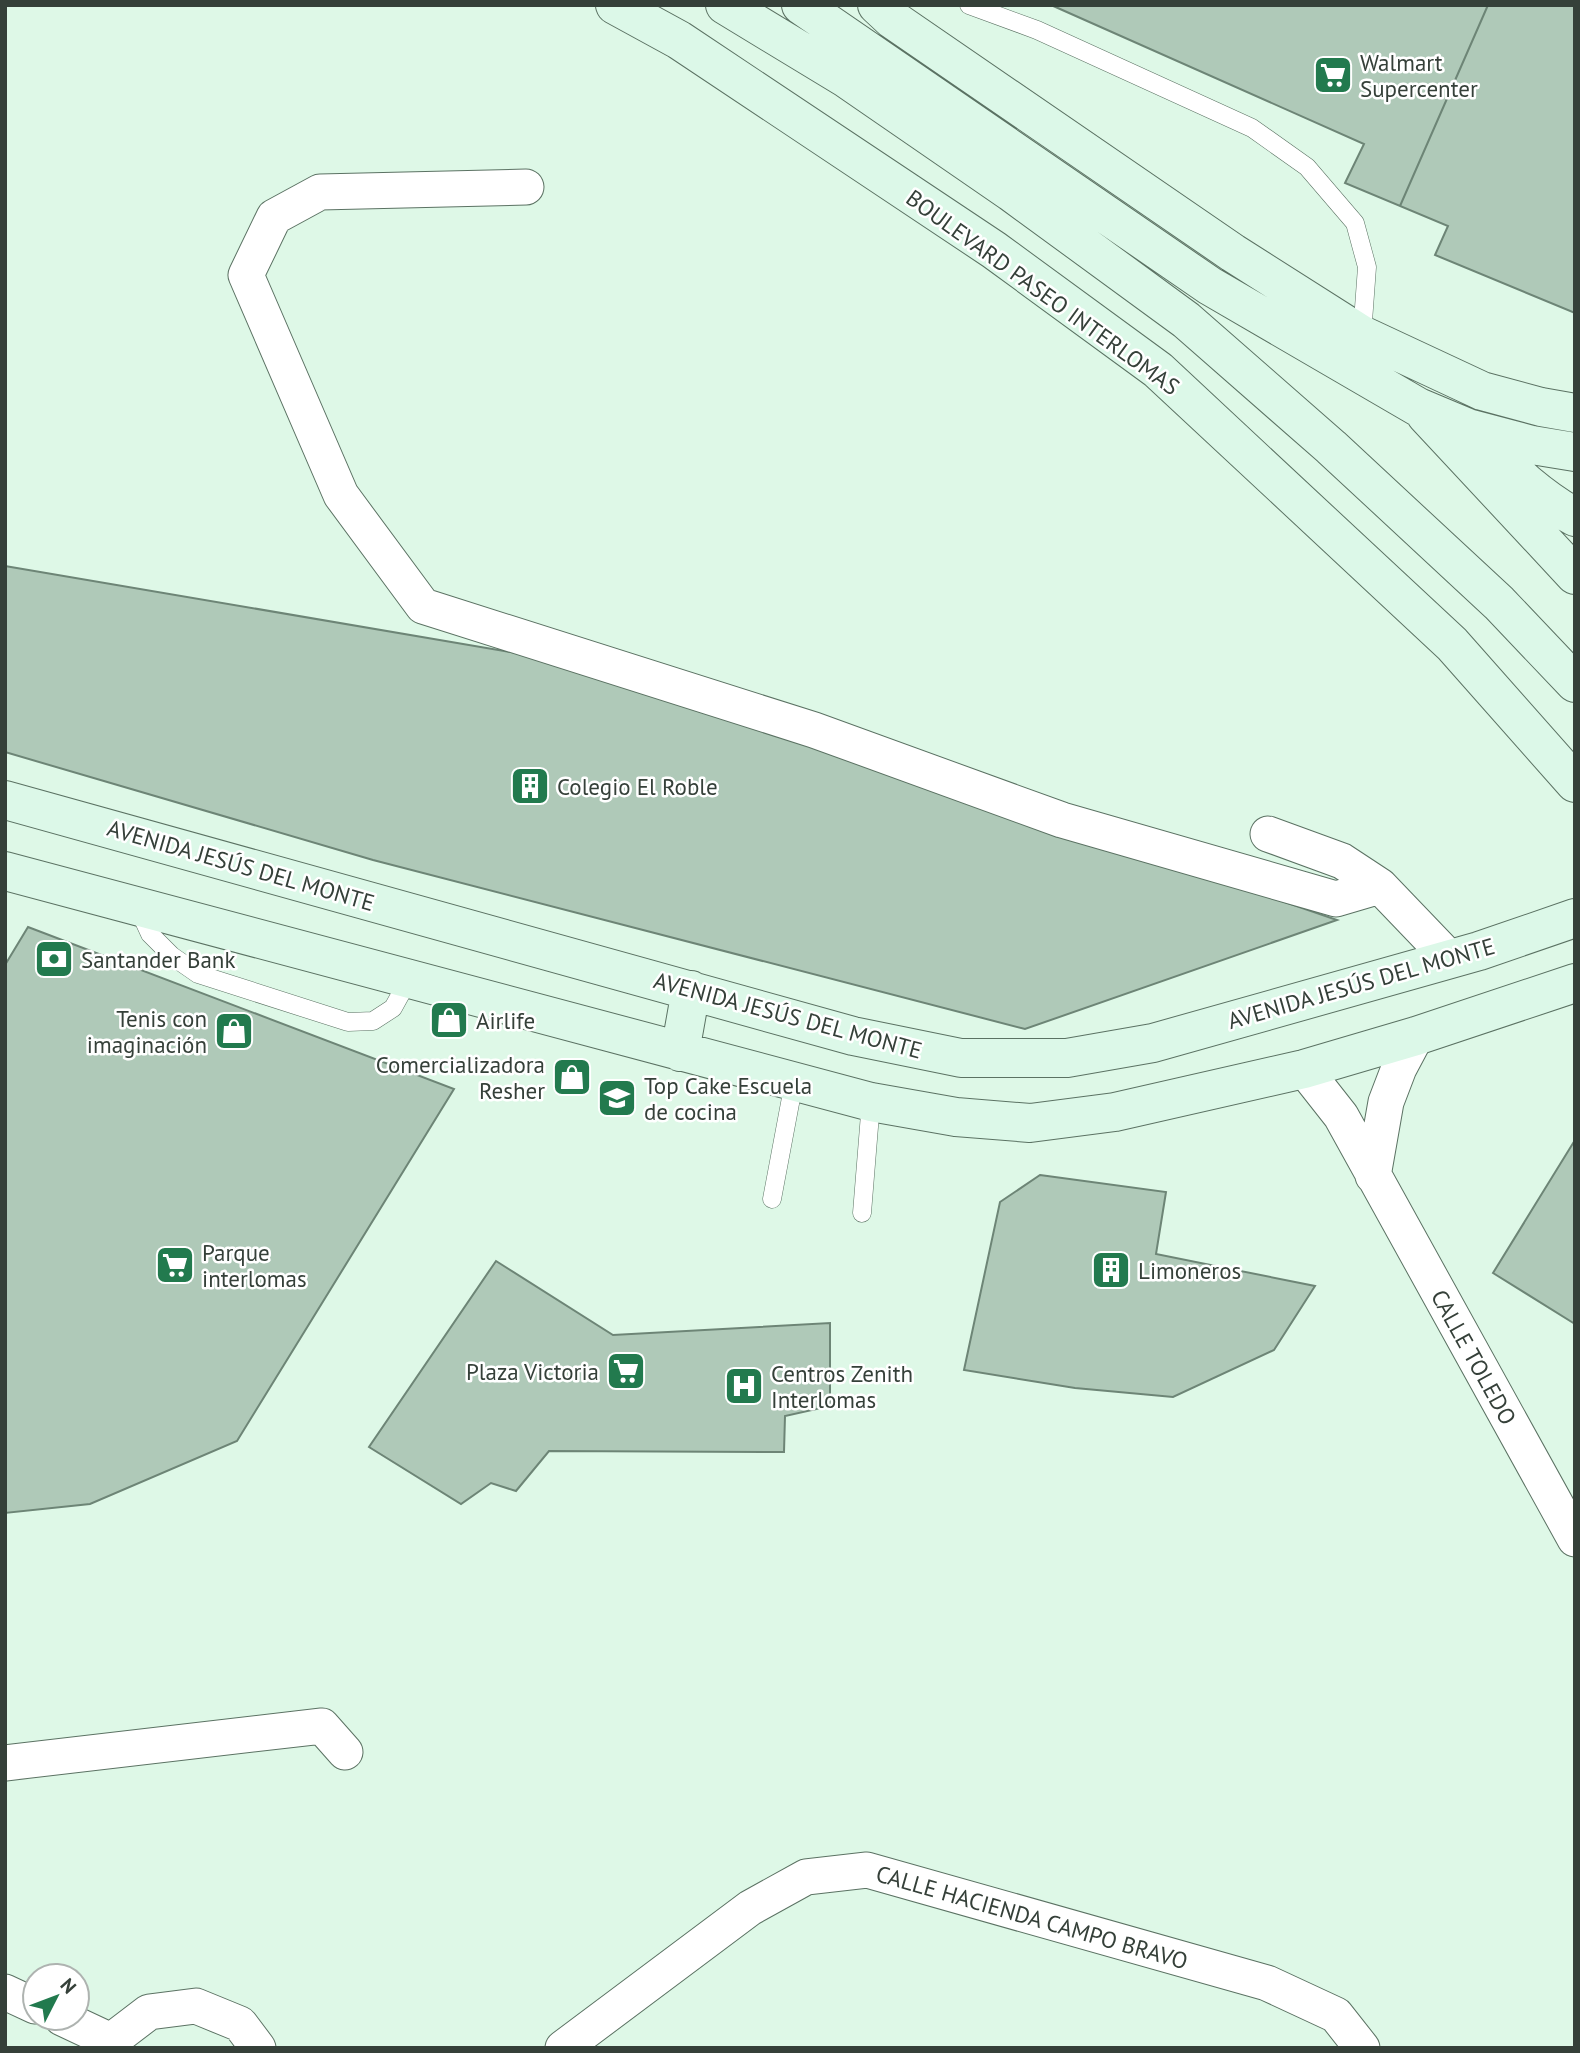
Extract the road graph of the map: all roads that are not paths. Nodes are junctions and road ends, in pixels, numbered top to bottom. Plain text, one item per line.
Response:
1 (615, 5) edge
2 (725, 5) edge
3 (801, 5) edge
4 (877, 5) edge
5 (969, 5) edge
6 (526, 187) dead end
7 (1363, 335) junction
8 (1418, 407) junction
9 (1575, 413) edge
10 (1468, 428) junction
11 (1575, 452) edge
12 (1569, 504) edge
13 (1564, 564) edge
14 (1575, 683) edge
15 (1575, 783) edge
16 (5, 800) edge
17 (1268, 834) dead end
18 (7, 876) edge
19 (1380, 886) junction
20 (137, 907) junction
21 (1575, 918) edge
22 (1465, 955) junction
23 (410, 979) junction
24 (1575, 983) edge
25 (691, 990) junction
26 (1416, 1037) junction
27 (681, 1052) junction
28 (1304, 1069) junction
29 (794, 1082) junction
30 (871, 1102) junction
31 (1373, 1176) junction
32 (772, 1199) dead end
33 (862, 1213) dead end
34 (1575, 1539) edge
35 (345, 1752) dead end
36 (5, 1763) edge
37 (5, 1992) edge
38 (21, 1999) edge
39 (88, 2032) edge
40 (583, 2042) edge
41 (110, 2044) edge
42 (258, 2048) edge
43 (1362, 2048) edge

1 - 15 main road, BOULEVARD PASEO INTERLOMAS
2 - 14 main road
3 - 8 main road
4 - 7 main road
5 - 7 lane
6 - 19 street
7 - 8 main road
7 - 9 main road
8 - 10 main road
8 - 13 main road
10 - 11 main road
10 - 12 main road
12 - 13 main road
16 - 25 main road, AVENIDA JESÚS DEL MONTE
17 - 19 street
18 - 20 main road
19 - 22 street
20 - 23 main road
20 - 23 lane
21 - 22 main road, AVENIDA JESÚS DEL MONTE
22 - 25 main road, AVENIDA JESÚS DEL MONTE
23 - 27 main road
24 - 26 main road
25 - 27 main road
26 - 28 main road
26 - 31 street
27 - 29 main road
28 - 30 main road
28 - 31 street, CALLE TOLEDO
29 - 30 main road
29 - 32 lane
30 - 33 lane
31 - 34 street, CALLE TOLEDO
35 - 36 street
37 - 38 street
39 - 41 street
40 - 43 street, CALLE HACIENDA CAMPO BRAVO
41 - 42 street

